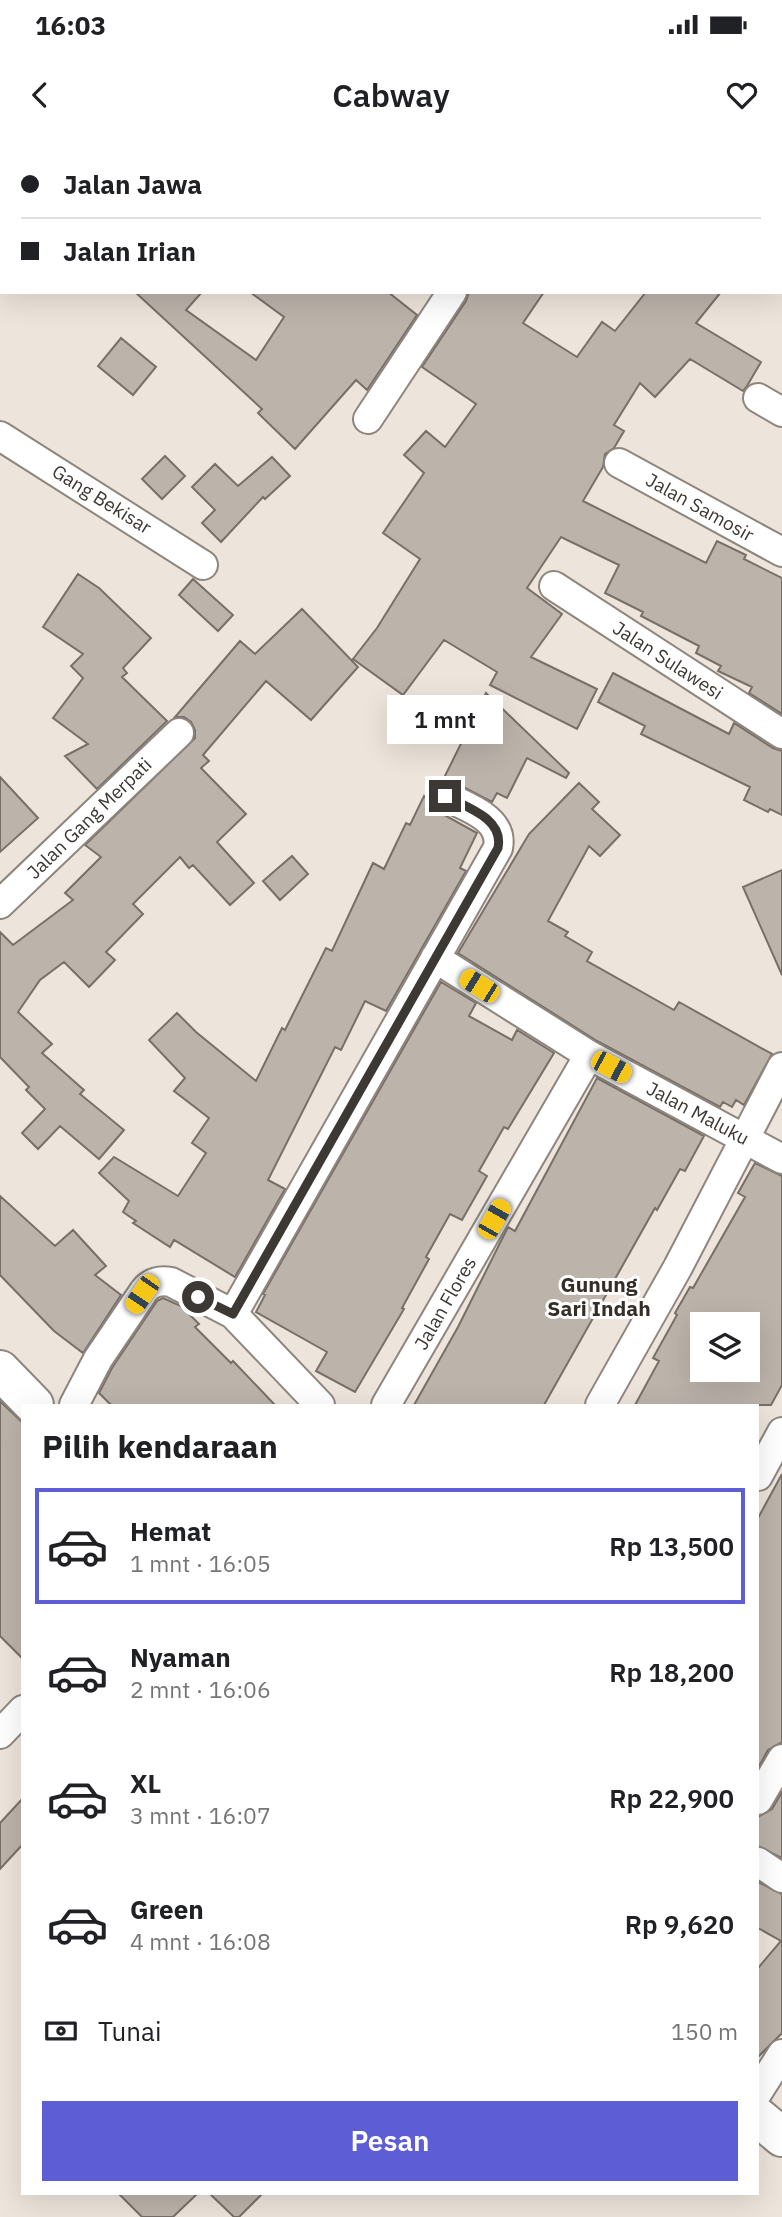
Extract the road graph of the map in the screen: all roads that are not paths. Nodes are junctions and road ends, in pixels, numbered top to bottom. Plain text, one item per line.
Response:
1 (449, 294) edge
2 (368, 419) dead end
3 (0, 436) edge
4 (619, 463) dead end
5 (782, 552) edge
6 (203, 565) dead end
7 (554, 586) dead end
8 (179, 733) dead end
9 (782, 734) edge
10 (445, 796) dead end
11 (0, 904) edge
12 (435, 958) junction
13 (589, 1055) junction
14 (782, 1067) edge
15 (744, 1137) junction
16 (782, 1159) edge
17 (233, 1314) junction
18 (0, 1370) edge
19 (33, 1404) edge
20 (75, 1404) edge
21 (319, 1404) edge
22 (387, 1404) edge
23 (601, 1404) edge
24 (782, 1432) edge
25 (759, 1474) edge
26 (21, 1712) edge
27 (0, 1734) edge
28 (782, 1759) edge
29 (759, 1798) edge
30 (759, 1863) edge
31 (782, 1878) edge
32 (782, 2054) edge
33 (759, 2090) edge
34 (759, 2118) edge
35 (782, 2137) edge

1 - 2 street
3 - 6 street, Gang Bekisar
4 - 5 street, Jalan Samosir
7 - 9 street, Jalan Sulawesi
8 - 11 street, Jalan Gang Merpati
10 - 12 street
12 - 13 street, Jalan Maluku
12 - 17 street
13 - 15 street, Jalan Maluku
13 - 22 street, Jalan Flores
14 - 15 street
15 - 16 street, Jalan Maluku
15 - 23 street
17 - 20 street
17 - 21 street
18 - 19 main road
24 - 25 street
26 - 27 street
28 - 29 street
30 - 31 street
32 - 33 street
34 - 35 main road

